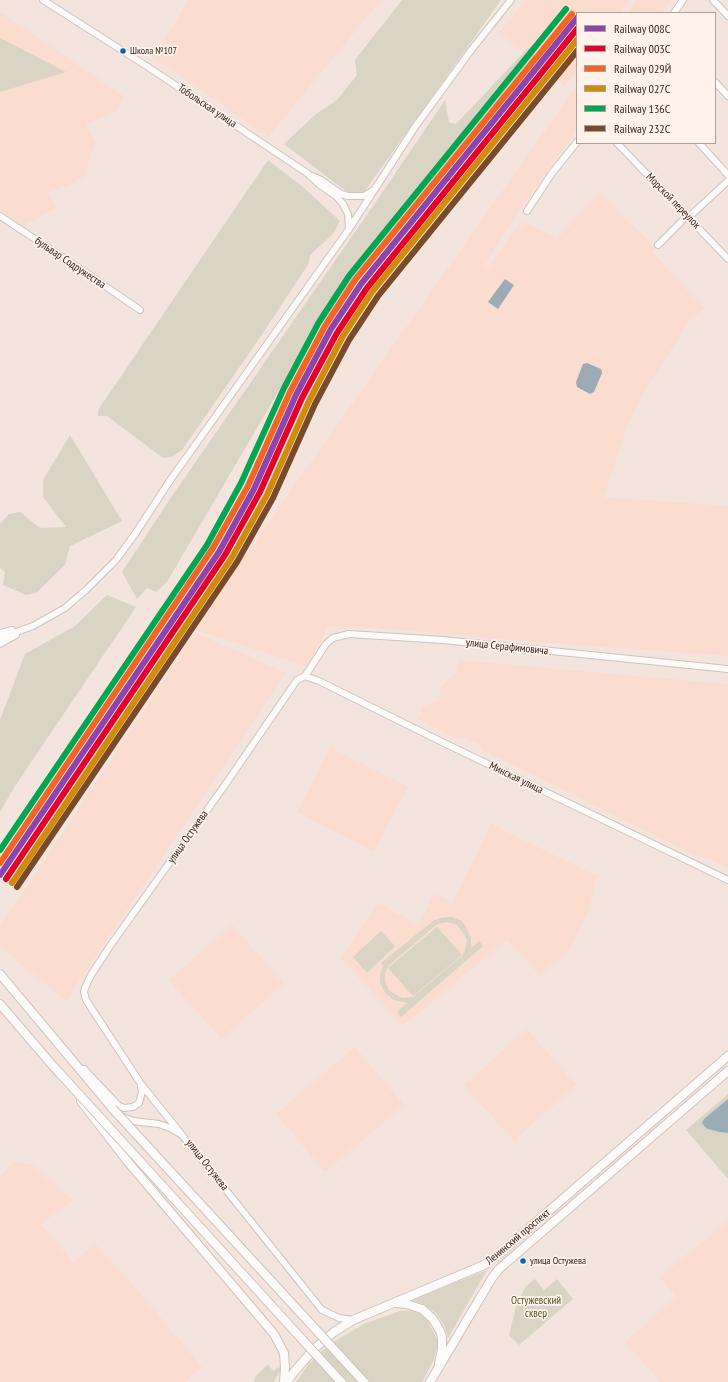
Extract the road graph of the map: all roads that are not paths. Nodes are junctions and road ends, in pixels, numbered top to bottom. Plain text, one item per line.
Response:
1 (43, 0) edge
2 (512, 0) edge
3 (683, 0) edge
4 (713, 0) edge
5 (675, 12) edge
6 (728, 16) edge
7 (716, 83) edge
8 (728, 96) edge
9 (576, 143) edge
10 (618, 144) edge
11 (699, 144) edge
12 (307, 173) junction
13 (728, 175) edge
14 (728, 181) edge
15 (376, 188) junction
16 (527, 211) dead end
17 (0, 216) edge
18 (689, 217) junction
19 (349, 229) junction
20 (658, 245) dead end
21 (728, 259) edge
22 (140, 310) dead end
23 (33, 626) junction
24 (0, 633) edge
25 (0, 638) edge
26 (0, 644) edge
27 (728, 669) edge
28 (304, 676) junction
29 (728, 880) edge
30 (0, 974) edge
31 (0, 1004) edge
32 (68, 1055) junction
33 (728, 1056) edge
34 (55, 1068) junction
35 (728, 1071) edge
36 (141, 1084) junction
37 (113, 1109) junction
38 (182, 1135) junction
39 (395, 1303) junction
40 (353, 1320) junction
41 (435, 1375) junction
42 (286, 1382) edge
43 (341, 1382) edge
44 (364, 1382) edge
45 (430, 1382) edge

1 - 12 street, Тобольская улица
2 - 15 street
3 - 5 street
4 - 6 street
7 - 8 street
9 - 16 street
10 - 18 street, Морской переулок
11 - 13 street
12 - 15 street
12 - 19 street, Тобольская улица
14 - 18 street
15 - 19 street
17 - 22 street, бульвар Содружества
18 - 20 street
18 - 21 street, Морской переулок
19 - 23 street
23 - 24 street
23 - 25 street
23 - 26 street
27 - 28 street, улица Серафимовича
28 - 29 street, Минская улица
28 - 36 street, улица Остужева
30 - 32 main road, улица Остужева
31 - 34 main road
32 - 36 street
32 - 37 main road, улица Остужева
33 - 39 main road, Ленинский проспект
34 - 42 main road
34 - 43 main road, bridge
35 - 41 main road, Ленинский проспект
36 - 38 street, улица Остужева
37 - 38 street, улица Остужева
37 - 44 main road, bridge
38 - 40 street, улица Остужева
39 - 40 main road, Ленинский проспект
39 - 41 main road
40 - 42 main road, Ленинский проспект
41 - 45 main road, Ленинский проспект

